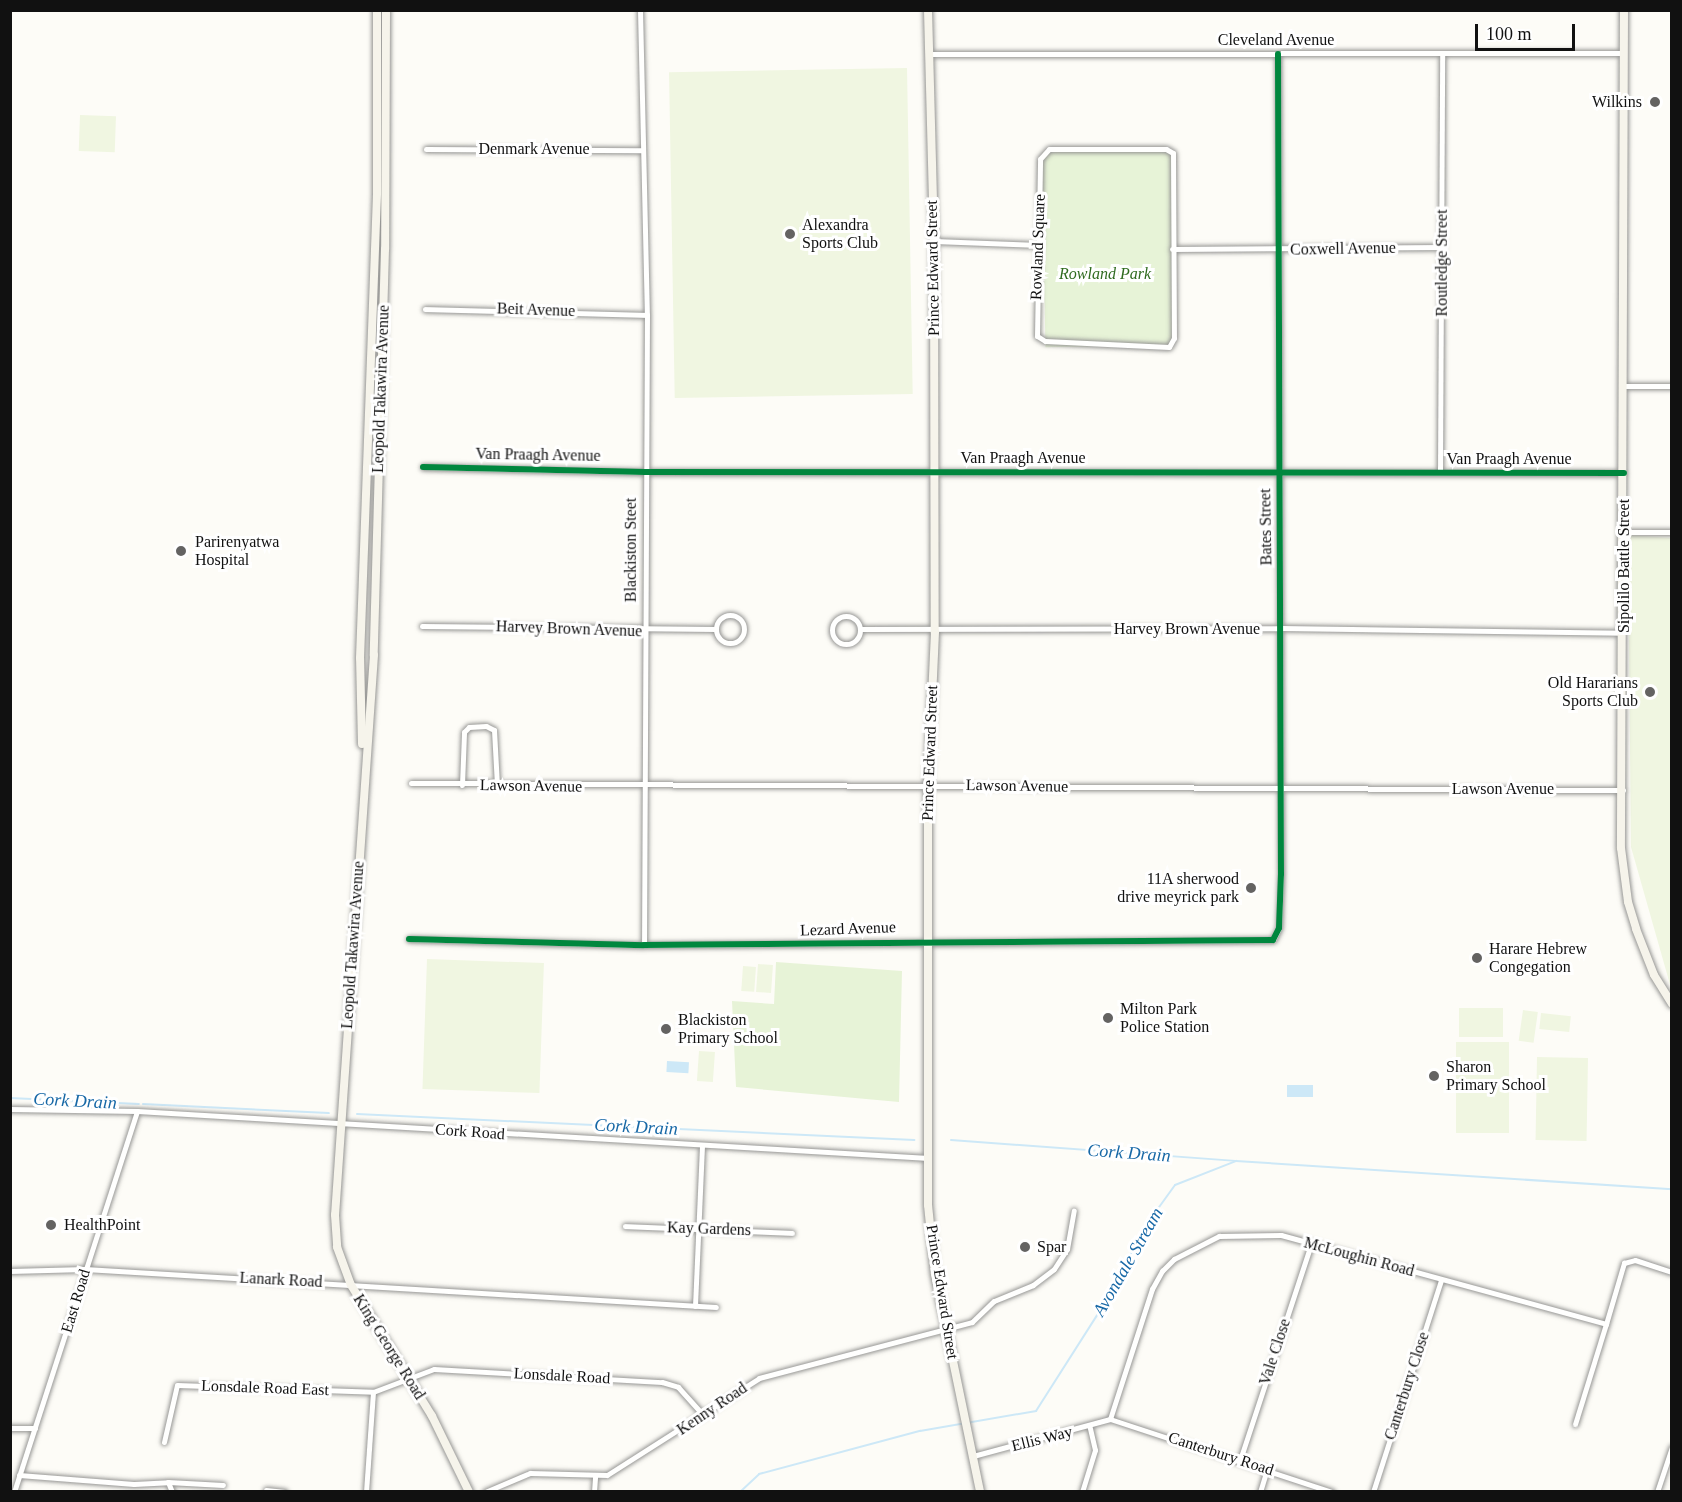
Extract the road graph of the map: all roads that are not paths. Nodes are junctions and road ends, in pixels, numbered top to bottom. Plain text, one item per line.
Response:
1 (377, 10) edge
2 (386, 10) edge
3 (640, 10) edge
4 (928, 10) edge
5 (1624, 10) edge
6 (1624, 53) junction
7 (928, 54) junction
8 (1278, 54) junction
9 (1442, 54) junction
10 (426, 149) dead end
11 (643, 150) junction
12 (934, 241) junction
13 (1039, 245) junction
14 (1442, 247) junction
15 (1172, 249) junction
16 (1277, 250) junction
17 (425, 309) dead end
18 (647, 315) junction
19 (1623, 386) junction
20 (1671, 386) edge
21 (423, 466) dead end
22 (934, 471) junction
23 (645, 472) junction
24 (1279, 472) junction
25 (1440, 472) junction
26 (1624, 473) junction
27 (1671, 531) edge
28 (1625, 532) junction
29 (422, 626) dead end
30 (1281, 628) junction
31 (716, 629) junction
32 (860, 629) junction
33 (645, 631) junction
34 (935, 632) junction
35 (1623, 633) junction
36 (364, 767) junction
37 (411, 783) dead end
38 (462, 784) junction
39 (497, 785) junction
40 (928, 785) junction
41 (644, 787) junction
42 (1281, 788) junction
43 (1623, 790) junction
44 (1279, 928) joint
45 (409, 939) dead end
46 (927, 940) junction
47 (644, 945) junction
48 (1671, 1004) edge
49 (10, 1109) edge
50 (137, 1112) junction
51 (340, 1124) junction
52 (702, 1145) junction
53 (929, 1158) junction
54 (1074, 1211) dead end
55 (625, 1226) dead end
56 (699, 1229) junction
57 (792, 1233) dead end
58 (1311, 1244) junction
59 (86, 1269) junction
60 (10, 1271) edge
61 (1671, 1272) edge
62 (1441, 1280) junction
63 (351, 1285) junction
64 (695, 1306) junction
65 (716, 1307) dead end
66 (1606, 1324) junction
67 (946, 1329) junction
68 (409, 1377) junction
69 (373, 1392) junction
70 (703, 1415) junction
71 (1110, 1419) junction
72 (1575, 1424) dead end
73 (10, 1428) edge
74 (35, 1428) junction
75 (1090, 1428) junction
76 (164, 1442) dead end
77 (1671, 1447) edge
78 (973, 1456) junction
79 (1240, 1460) junction
80 (1268, 1469) junction
81 (19, 1474) junction
82 (595, 1476) junction
83 (168, 1482) junction
84 (223, 1485) dead end
85 (266, 1490) edge
86 (14, 1491) edge
87 (172, 1491) edge
88 (285, 1491) edge
89 (366, 1491) edge
90 (469, 1491) edge
91 (485, 1491) edge
92 (594, 1491) edge
93 (980, 1491) edge
94 (1082, 1491) edge
95 (1260, 1491) edge
96 (1332, 1491) edge
97 (1373, 1491) edge
98 (1657, 1491) edge

1 - 36 main road, Leopold Takawira Avenue
2 - 36 main road, Leopold Takawira Avenue
3 - 11 street, Blackiston Steet
4 - 7 main road, Prince Edward Street
5 - 6 main road, Sipolilo Battle Street
6 - 9 street, Cleveland Avenue
6 - 19 main road, Sipolilo Battle Street
7 - 8 street, Cleveland Avenue
7 - 12 main road, Prince Edward Street
8 - 9 street, Cleveland Avenue
8 - 16 street, Bates Street
9 - 14 street, Routledge Street
10 - 11 street, Denmark Avenue
11 - 18 street, Blackiston Steet
12 - 13 street
12 - 22 main road, Prince Edward Street
13 - 15 street, Rowland Square
13 - 15 street, Rowland Square
14 - 16 street, Coxwell Avenue
14 - 25 street, Routledge Street
15 - 16 street, Coxwell Avenue
16 - 24 street, Bates Street
17 - 18 street, Beit Avenue
18 - 23 street, Blackiston Steet
19 - 20 street
19 - 26 main road, Sipolilo Battle Street
21 - 23 street, Van Praagh Avenue
22 - 23 street, Van Praagh Avenue
22 - 24 street, Van Praagh Avenue
22 - 34 main road, Prince Edward Street
23 - 33 street, Blackiston Steet
24 - 25 street, Van Praagh Avenue
24 - 30 street, Bates Street
25 - 26 street, Van Praagh Avenue
26 - 28 main road, Sipolilo Battle Street
27 - 28 street
28 - 35 main road, Sipolilo Battle Street
29 - 33 street, Harvey Brown Avenue
30 - 34 street, Harvey Brown Avenue
30 - 35 street, Harvey Brown Avenue
30 - 42 street, Bates Street
31 - 31 street, Harvey Brown Avenue
31 - 33 street, Harvey Brown Avenue
32 - 32 street, Harvey Brown Avenue
32 - 34 street, Harvey Brown Avenue
33 - 41 street, Blackiston Steet
34 - 40 main road, Prince Edward Street
35 - 43 main road, Sipolilo Battle Street
36 - 51 main road, Leopold Takawira Avenue
37 - 38 street, Lawson Avenue
38 - 39 street, Lawson Avenue
38 - 39 street
39 - 41 street, Lawson Avenue
40 - 41 street, Lawson Avenue
40 - 42 street, Lawson Avenue
40 - 46 main road, Prince Edward Street
41 - 47 street, Blackiston Steet
42 - 43 street, Lawson Avenue
42 - 44 street, Bates Street
43 - 48 main road, Sipolilo Battle Street
44 - 46 street, Lezard Avenue
45 - 47 street, Lezard Avenue
46 - 47 street, Lezard Avenue
46 - 53 main road, Prince Edward Street
49 - 50 street, Cork Road
50 - 51 street, Cork Road
50 - 59 street, East Road
51 - 52 street, Cork Road
51 - 63 main road, King George Road
52 - 53 street, Cork Road
52 - 56 street
53 - 67 main road, Prince Edward Street
54 - 67 street, Kenny Road
55 - 56 street, Kay Gardens
56 - 57 street, Kay Gardens
56 - 64 street
58 - 62 street, McLoughin Road
58 - 71 street, McLoughin Road
58 - 79 street, Vale Close
59 - 60 street, Lanark Road
59 - 63 street, Lanark Road
59 - 74 street, East Road
61 - 66 street
62 - 66 street, McLoughin Road
62 - 97 street, Canterbury Close
63 - 64 street, Lanark Road
63 - 68 main road, King George Road
64 - 65 street, Lanark Road
66 - 72 street
67 - 70 street, Kenny Road
67 - 78 main road, Prince Edward Street
68 - 69 street, Lonsdale Road East
68 - 70 street, Lonsdale Road
68 - 90 main road, King George Road
69 - 76 street, Lonsdale Road East
69 - 89 street
70 - 82 street, Kenny Road
71 - 75 street, Ellis Way
71 - 79 street, Canterbury Road
73 - 74 street
74 - 81 street, East Road
75 - 78 street, Ellis Way
75 - 94 street
77 - 98 street
78 - 93 main road, Prince Edward Street
79 - 80 street, Canterbury Road
80 - 95 street
80 - 96 street, Canterbury Road
81 - 83 street
81 - 86 street, East Road
82 - 91 street, Kenny Road
82 - 92 street
83 - 84 street
83 - 87 street
85 - 88 street

